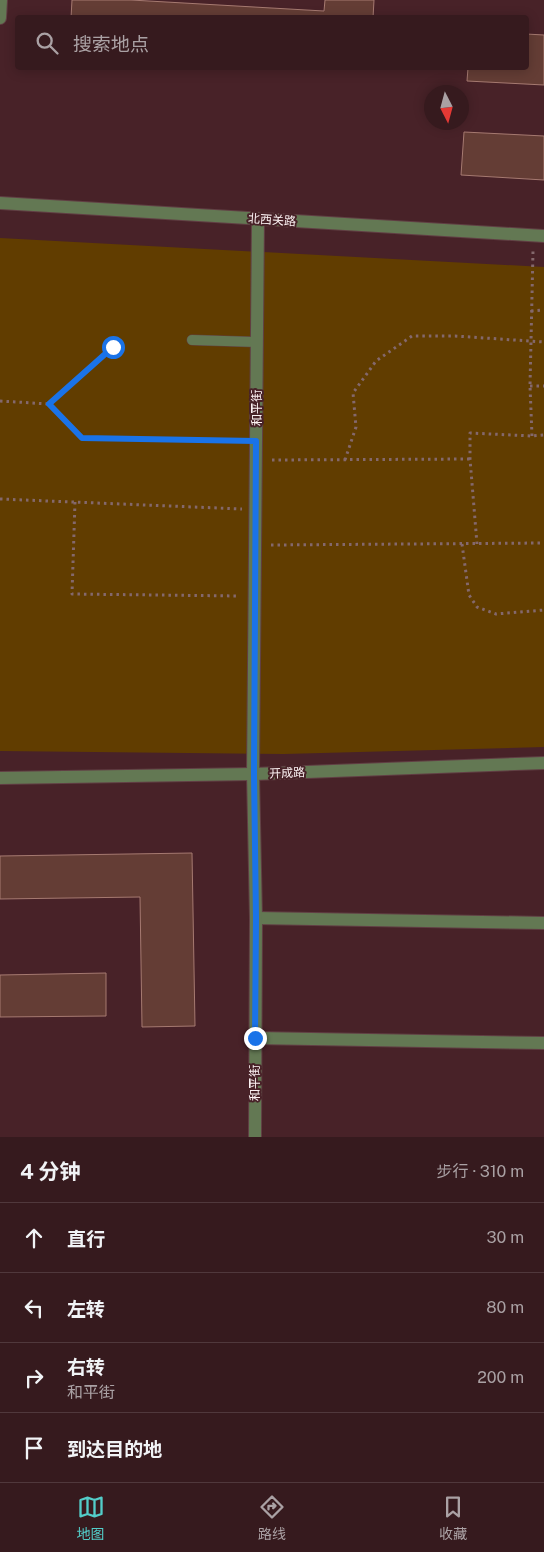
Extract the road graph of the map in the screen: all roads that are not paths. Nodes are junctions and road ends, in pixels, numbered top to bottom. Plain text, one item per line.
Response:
1 (1, 0) edge
2 (0, 18) edge
3 (0, 203) edge
4 (258, 219) junction
5 (538, 236) edge
6 (192, 340) dead end
7 (257, 342) junction
8 (544, 763) edge
9 (254, 774) junction
10 (0, 778) edge
11 (256, 918) junction
12 (544, 923) edge
13 (255, 1038) junction
14 (544, 1043) edge
15 (255, 1137) edge

1 - 2 street
3 - 4 street, 北西关路
4 - 5 street, 北西关路
4 - 7 street, 和平街
6 - 7 lane
7 - 9 street, 和平街
8 - 9 street, 开成路
9 - 10 street, 开成路
9 - 11 street, 和平街
11 - 12 street
11 - 13 street, 和平街
13 - 14 street
13 - 15 street, 和平街

